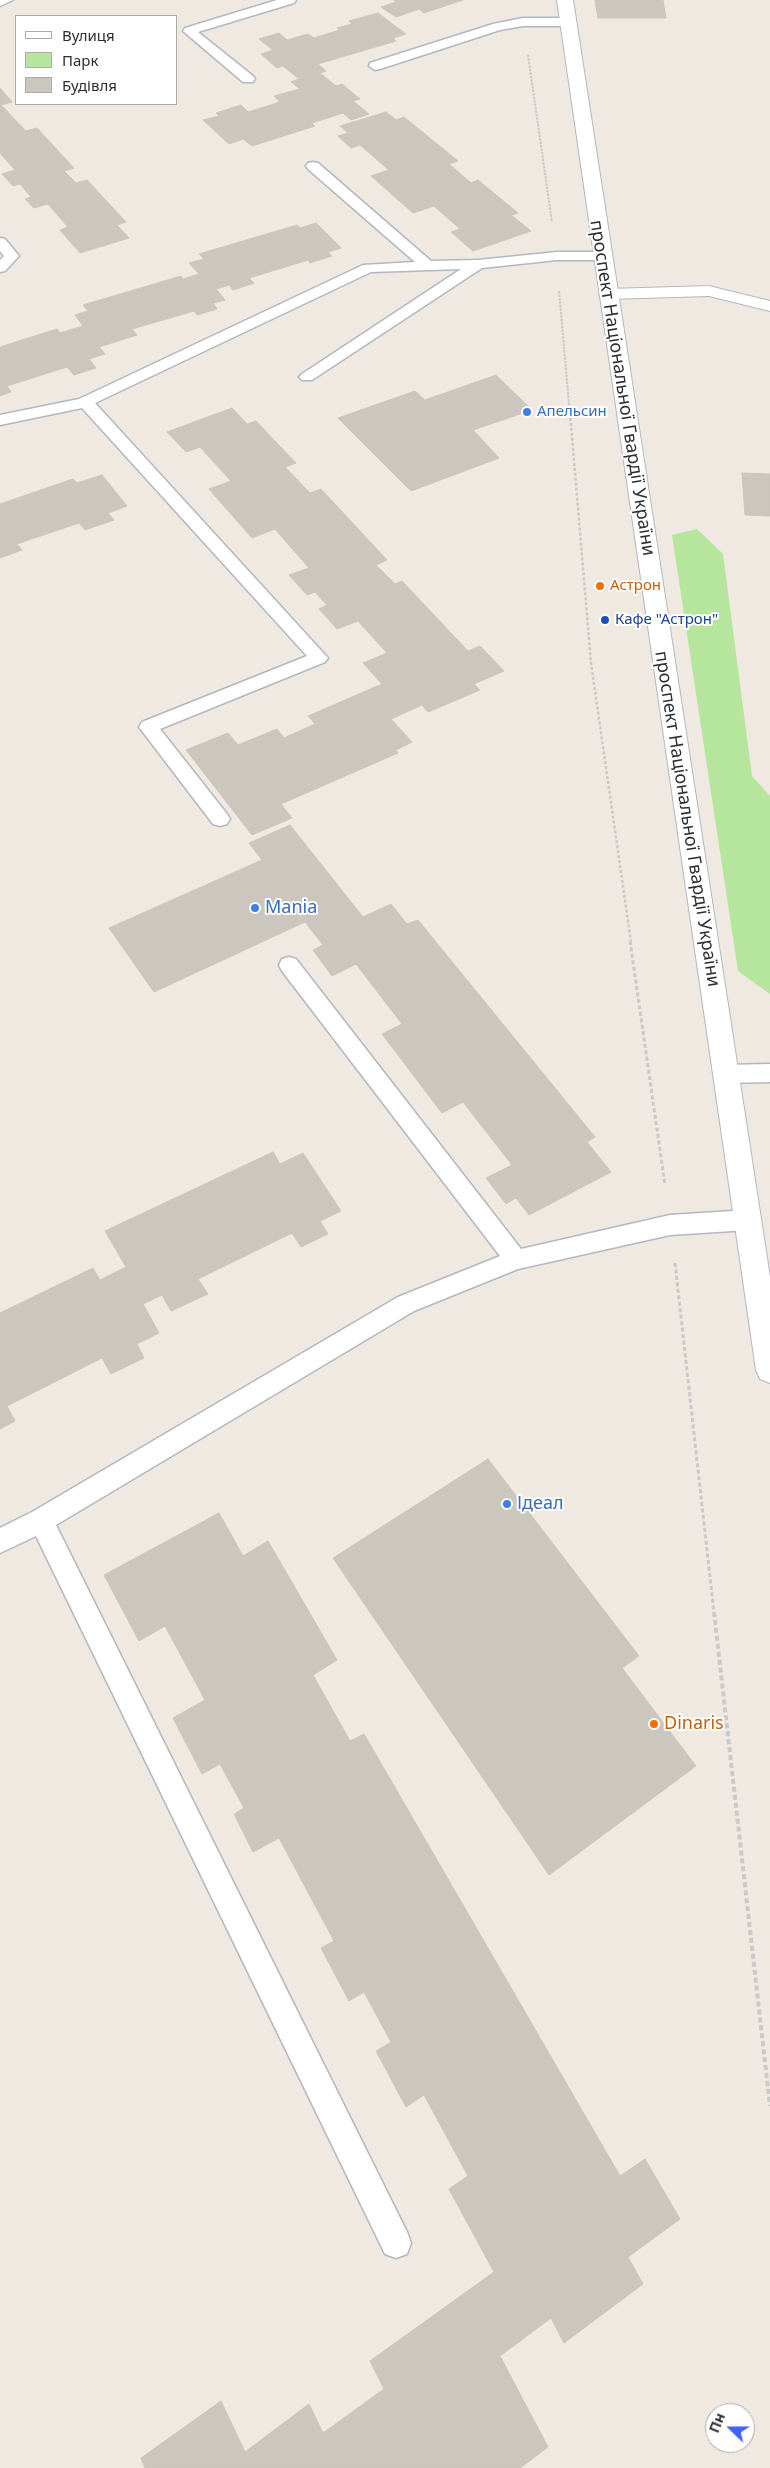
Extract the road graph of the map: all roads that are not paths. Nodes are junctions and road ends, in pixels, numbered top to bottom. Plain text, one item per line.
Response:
1 (7, 0) edge
2 (290, 0) edge
3 (565, 0) edge
4 (0, 2) edge
5 (568, 22) junction
6 (375, 66) dead end
7 (248, 79) dead end
8 (313, 166) dead end
9 (0, 242) edge
10 (602, 256) junction
11 (478, 264) junction
12 (428, 266) junction
13 (0, 268) edge
14 (608, 294) junction
15 (770, 306) edge
16 (307, 377) dead end
17 (85, 402) junction
18 (0, 420) edge
19 (220, 819) dead end
20 (289, 965) dead end
21 (770, 1073) edge
22 (725, 1074) junction
23 (748, 1220) junction
24 (516, 1260) junction
25 (770, 1370) edge
26 (41, 1520) junction
27 (0, 1541) edge
28 (396, 2243) dead end

1 - 4 lane
2 - 7 lane
3 - 5 street, проспект Національної Гвардії України
5 - 6 lane
5 - 10 street, проспект Національної Гвардії України
8 - 12 lane
9 - 13 lane
10 - 11 lane
10 - 14 street, проспект Національної Гвардії України
11 - 12 lane
11 - 16 lane
12 - 17 lane
14 - 15 street
14 - 22 street, проспект Національної Гвардії України
17 - 18 lane
17 - 19 lane
20 - 24 lane
21 - 22 lane
22 - 23 street, проспект Національної Гвардії України
23 - 24 lane
23 - 25 street, проспект Національної Гвардії України
24 - 26 lane
26 - 27 lane
26 - 28 lane

